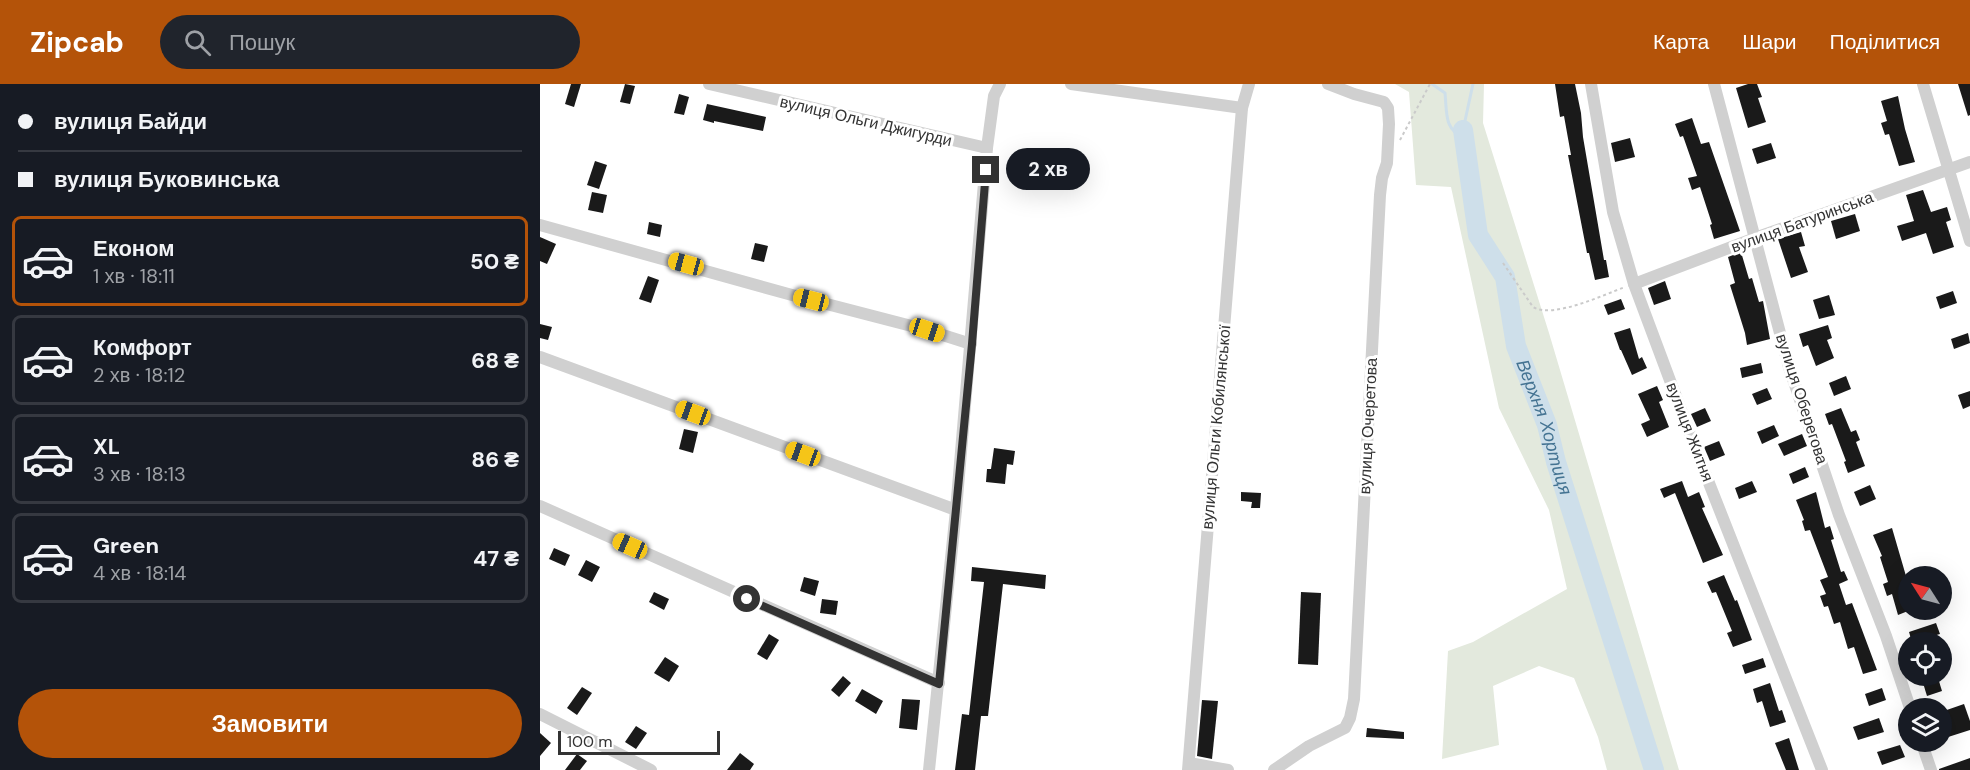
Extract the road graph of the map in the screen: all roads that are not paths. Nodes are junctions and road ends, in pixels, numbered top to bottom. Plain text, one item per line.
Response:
1 (709, 84) edge
2 (1000, 84) edge
3 (1071, 84) edge
4 (1249, 84) edge
5 (1328, 84) edge
6 (1591, 84) edge
7 (1714, 84) edge
8 (1923, 84) edge
9 (1242, 108) junction
10 (987, 148) junction
11 (1970, 162) edge
12 (1950, 170) junction
13 (540, 225) edge
14 (1755, 238) junction
15 (1970, 240) edge
16 (1634, 284) junction
17 (972, 344) junction
18 (540, 357) edge
19 (540, 506) edge
20 (956, 510) junction
21 (939, 684) junction
22 (1907, 698) edge
23 (540, 714) edge
24 (1925, 752) edge
25 (1188, 767) edge
26 (651, 770) edge
27 (929, 770) edge
28 (1228, 770) edge
29 (1274, 770) edge
30 (1822, 770) edge
31 (1931, 770) edge

1 - 10 street, вулиця Ольги Джигурди
2 - 10 street
3 - 9 street
4 - 9 street, вулиця Ольги Кобилянської
5 - 29 street, вулиця Очеретова
6 - 16 street, вулиця Житня
7 - 14 street, вулиця Оберегова
8 - 12 street
9 - 25 street, вулиця Ольги Кобилянської
10 - 17 street
11 - 12 street, вулиця Батуринська
12 - 14 street, вулиця Батуринська
12 - 15 street
13 - 17 street
14 - 16 street, вулиця Батуринська
14 - 22 street, вулиця Оберегова
16 - 30 street, вулиця Житня
17 - 20 street
18 - 20 street
19 - 21 street
20 - 21 street
21 - 27 street
23 - 26 street
24 - 31 street
25 - 28 street

